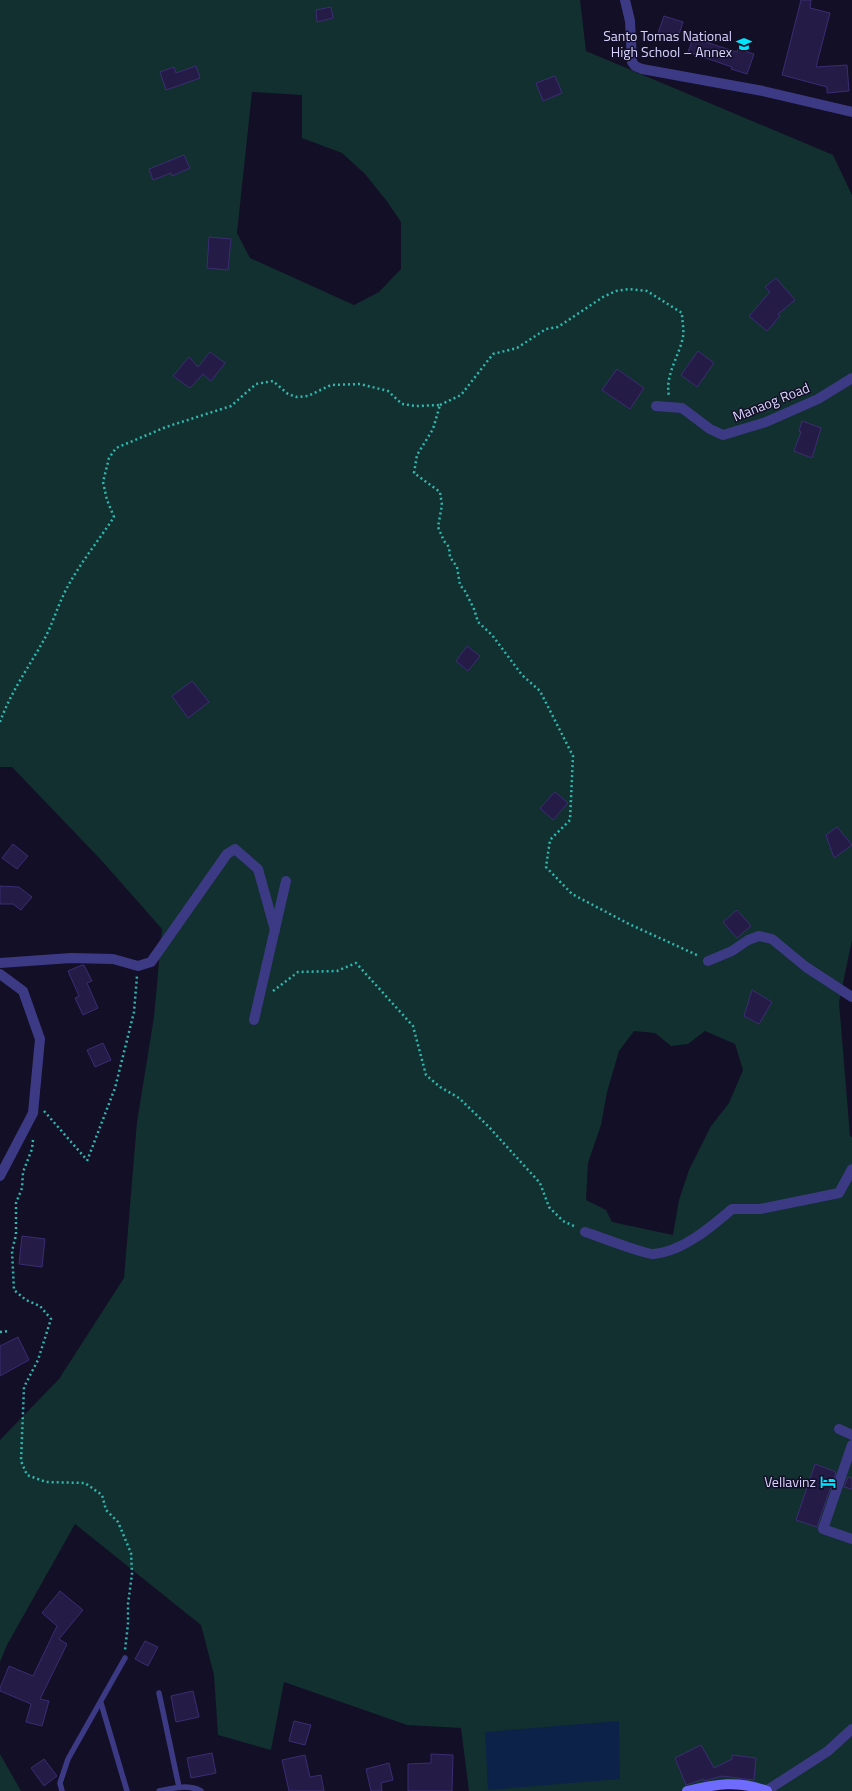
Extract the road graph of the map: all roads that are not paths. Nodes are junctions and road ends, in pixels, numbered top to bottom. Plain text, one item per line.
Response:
1 (625, 0) edge
2 (852, 112) edge
3 (852, 378) edge
4 (656, 406) dead end
5 (286, 881) dead end
6 (275, 930) junction
7 (708, 961) road end
8 (0, 963) edge
9 (0, 974) edge
10 (852, 997) edge
11 (254, 1020) dead end
12 (852, 1169) edge
13 (0, 1176) edge
14 (585, 1232) road end
15 (839, 1429) dead end
16 (852, 1435) edge
17 (852, 1445) edge
18 (852, 1539) edge
19 (125, 1658) road end
20 (159, 1693) dead end
21 (101, 1703) junction
22 (852, 1729) edge
23 (179, 1787) junction
24 (62, 1791) edge
25 (127, 1791) edge
26 (159, 1791) edge
27 (201, 1791) edge
28 (687, 1791) edge
29 (767, 1791) edge

1 - 2 street
3 - 4 street, Manaog Road
5 - 6 street
6 - 8 street
6 - 11 street
7 - 10 street
9 - 13 street
12 - 14 street
15 - 16 street
17 - 18 street
19 - 21 lane
20 - 23 lane
21 - 24 lane
21 - 25 lane
22 - 29 street
23 - 26 lane
23 - 27 lane
28 - 29 street

